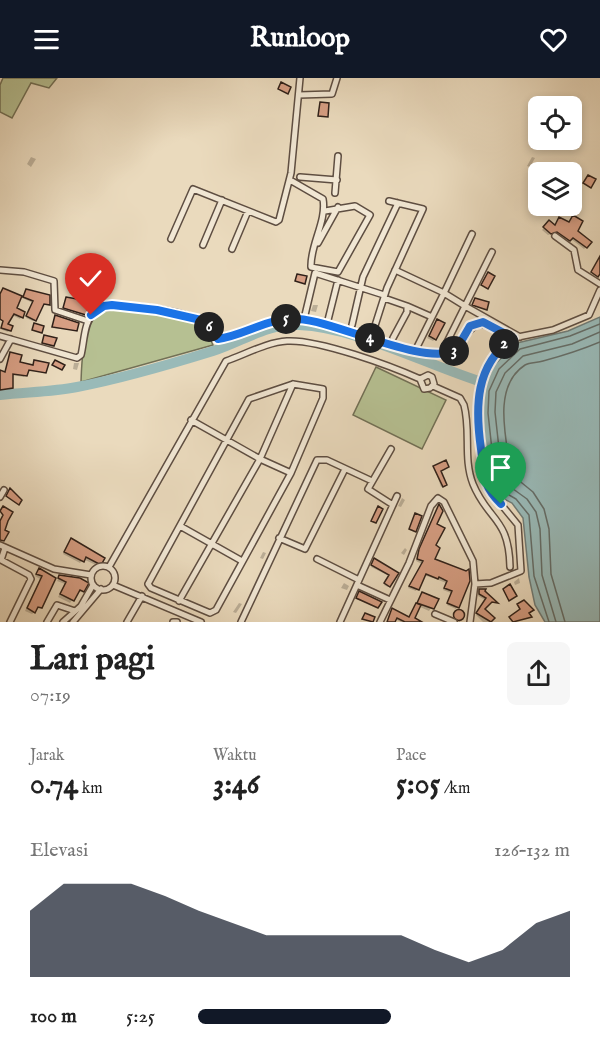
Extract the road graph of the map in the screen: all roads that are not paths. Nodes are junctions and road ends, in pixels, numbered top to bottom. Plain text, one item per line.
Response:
1 (300, 78) edge
2 (337, 78) edge
3 (299, 94) junction
4 (338, 156) dead end
5 (300, 177) dead end
6 (313, 178) junction
7 (290, 180) junction
8 (337, 180) junction
9 (306, 189) junction
10 (335, 193) dead end
11 (222, 200) junction
12 (389, 201) dead end
13 (398, 203) junction
14 (338, 207) junction
15 (325, 209) junction
16 (248, 211) junction
17 (472, 234) dead end
18 (555, 236) dead end
19 (171, 239) dead end
20 (203, 245) dead end
21 (232, 249) dead end
22 (315, 250) junction
23 (492, 252) dead end
24 (0, 270) edge
25 (395, 270) junction
26 (338, 280) junction
27 (600, 284) edge
28 (362, 289) junction
29 (600, 290) edge
30 (444, 293) junction
31 (384, 297) junction
32 (406, 306) junction
33 (465, 306) junction
34 (305, 315) dead end
35 (432, 317) junction
36 (328, 320) dead end
37 (88, 321) junction
38 (352, 325) dead end
39 (372, 335) dead end
40 (0, 336) edge
41 (520, 337) junction
42 (393, 338) dead end
43 (513, 338) junction
44 (11, 339) junction
45 (417, 347) dead end
46 (443, 350) dead end
47 (0, 359) edge
48 (420, 380) junction
49 (293, 384) junction
50 (433, 386) junction
51 (191, 420) junction
52 (227, 440) junction
53 (391, 449) dead end
54 (260, 459) junction
55 (345, 469) junction
56 (291, 473) junction
57 (372, 481) junction
58 (4, 490) dead end
59 (397, 496) dead end
60 (0, 497) edge
61 (393, 505) junction
62 (180, 526) junction
63 (279, 538) junction
64 (211, 543) junction
65 (3, 547) edge
66 (317, 560) dead end
67 (242, 561) junction
68 (109, 567) junction
69 (510, 567) dead end
70 (91, 575) junction
71 (358, 583) junction
72 (475, 584) junction
73 (93, 585) junction
74 (113, 585) junction
75 (100, 589) junction
76 (142, 596) junction
77 (390, 600) junction
78 (179, 601) junction
79 (75, 611) junction
80 (435, 614) dead end
81 (10, 622) edge
82 (47, 622) edge
83 (63, 622) edge
84 (73, 622) edge
85 (127, 622) edge
86 (201, 622) edge
87 (241, 622) edge
88 (340, 622) edge
89 (380, 622) edge
90 (454, 622) edge
91 (470, 622) edge

1 - 3 street
2 - 3 street
3 - 7 street
4 - 8 street
5 - 6 street
6 - 8 street
6 - 9 street
7 - 9 street
7 - 16 street
8 - 10 street
9 - 15 street
11 - 16 street
11 - 19 street
11 - 20 street
12 - 13 street
13 - 25 street
13 - 28 street
14 - 15 street
14 - 22 street
14 - 22 street
15 - 22 street
16 - 21 street
17 - 30 street
18 - 27 street
23 - 33 street
24 - 37 street
25 - 30 street
25 - 31 street
26 - 28 street
26 - 34 street
26 - 36 street
28 - 31 street
28 - 38 street
29 - 41 street
30 - 33 street
30 - 35 street
31 - 32 street
31 - 39 street
32 - 35 street
32 - 42 street
33 - 41 street
33 - 46 street
35 - 45 street
37 - 43 street
37 - 44 street
40 - 44 street
41 - 43 street
43 - 72 street
44 - 47 street
48 - 50 street
48 - 50 street
48 - 51 street
49 - 52 street
49 - 54 street
49 - 56 street
50 - 69 street
51 - 52 street
51 - 68 street
52 - 54 street
52 - 62 street
53 - 57 street
54 - 56 street
54 - 64 street
55 - 57 street
55 - 63 street
55 - 63 street
56 - 67 street
57 - 61 street
58 - 60 street
59 - 61 street
61 - 71 street
62 - 64 street
62 - 78 street
63 - 87 street
64 - 67 street
64 - 78 street
65 - 70 street
65 - 81 street
66 - 71 street
67 - 78 street
68 - 70 street
68 - 74 street
70 - 73 street
71 - 77 street
71 - 88 street
72 - 77 street
72 - 91 street
73 - 75 street
73 - 79 street
74 - 75 street
74 - 76 street
75 - 84 street
76 - 85 street
76 - 86 street
77 - 89 street
79 - 82 street
79 - 83 street
80 - 90 street

